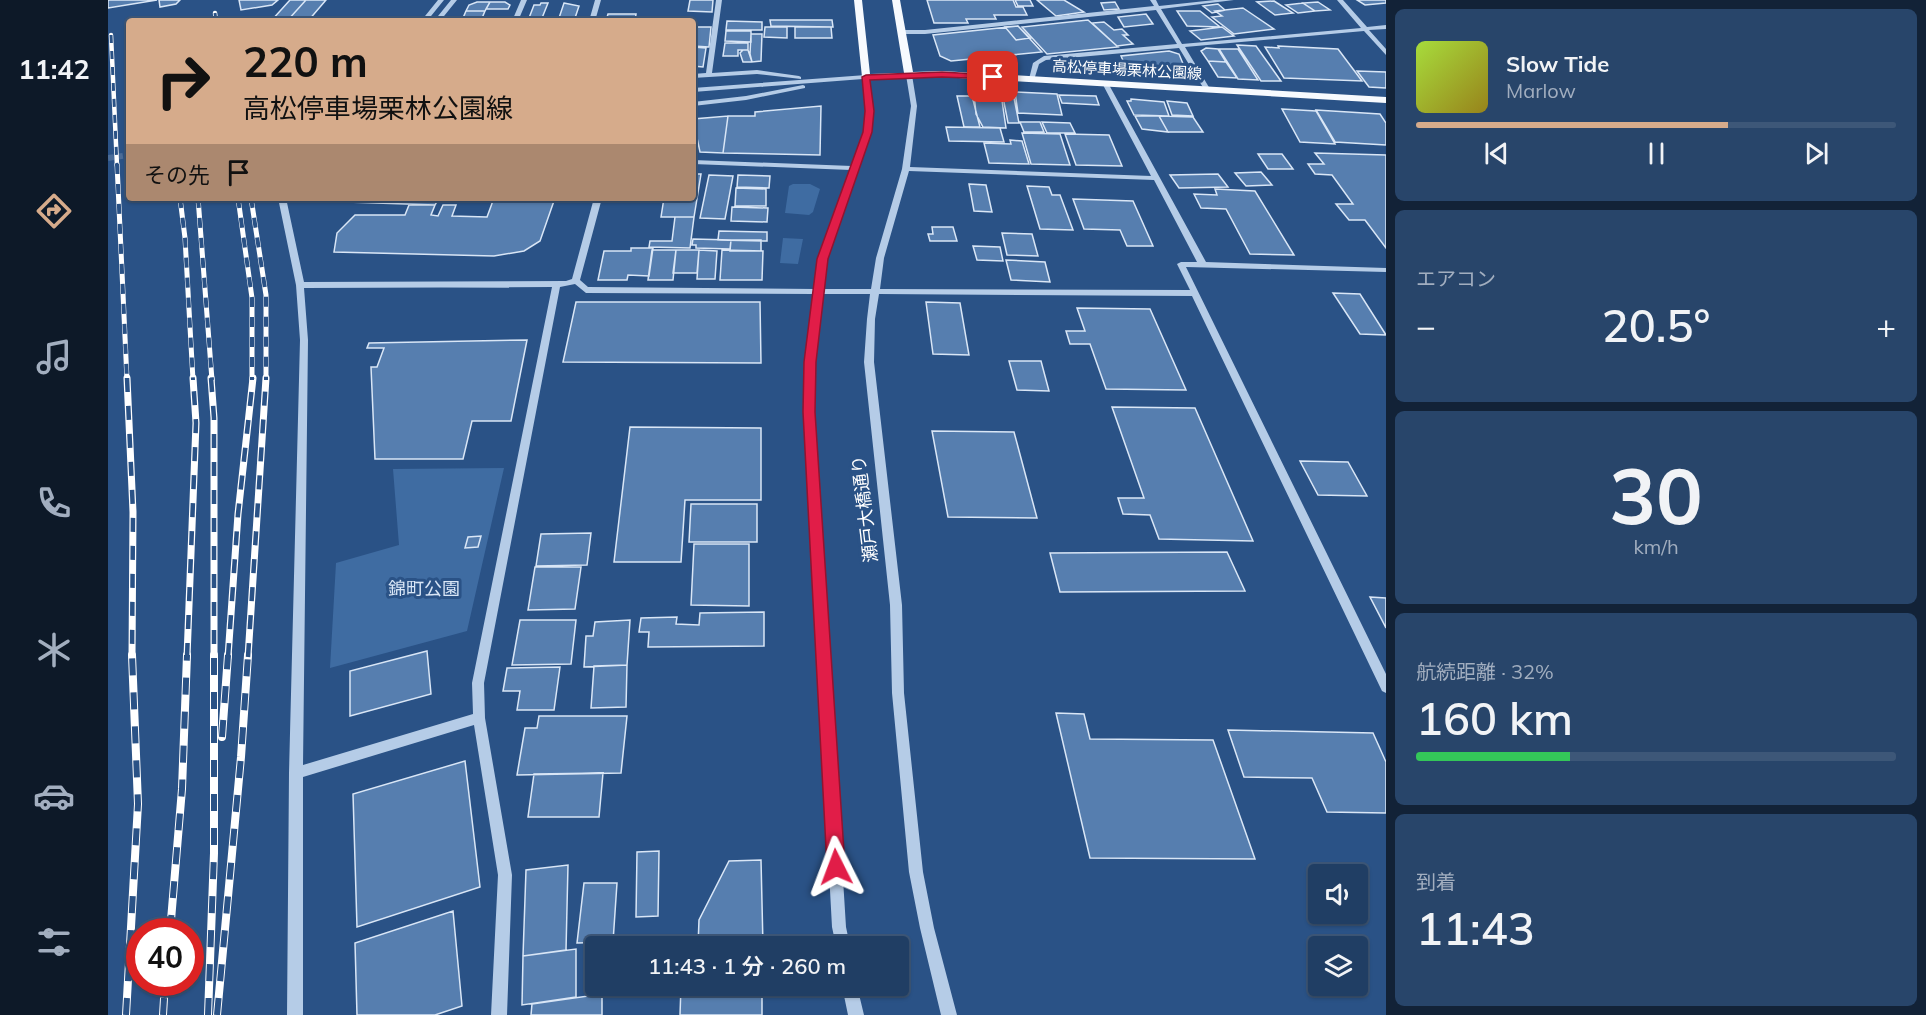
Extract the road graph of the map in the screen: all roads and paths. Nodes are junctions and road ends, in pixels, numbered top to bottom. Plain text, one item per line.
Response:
1 (441, 0) edge
2 (454, 0) edge
3 (524, 0) edge
4 (598, 0) edge
5 (719, 0) edge
6 (858, 0) edge
7 (896, 0) edge
8 (1153, 0) edge
9 (1231, 0) edge
10 (1340, 0) edge
11 (1158, 8) junction
12 (426, 18) edge
13 (439, 18) edge
14 (516, 18) edge
15 (593, 18) edge
16 (1386, 27) edge
17 (1365, 29) junction
18 (902, 32) junction
19 (1182, 46) junction
20 (1386, 53) edge
21 (710, 75) junction
22 (909, 75) junction
23 (696, 76) edge
24 (866, 77) junction
25 (1032, 79) junction
26 (820, 82) junction
27 (1105, 83) junction
28 (1207, 89) junction
29 (696, 90) edge
30 (1386, 100) edge
31 (696, 104) edge
32 (696, 162) edge
33 (856, 168) junction
34 (906, 169) junction
35 (1155, 178) junction
36 (283, 201) edge
37 (597, 201) edge
38 (1203, 265) junction
39 (1386, 270) edge
40 (576, 280) junction
41 (300, 285) junction
42 (556, 285) junction
43 (876, 290) junction
44 (818, 291) junction
45 (1195, 293) junction
46 (1386, 687) edge
47 (479, 718) junction
48 (296, 773) junction
49 (841, 936) edge
50 (852, 996) edge
51 (295, 1015) edge
52 (499, 1015) edge
53 (856, 1015) edge
54 (949, 1015) edge

1 - 12 street
2 - 13 street
3 - 14 street
4 - 15 street
5 - 21 street
6 - 24 main road
7 - 18 main road, 瀬戸大橋通り
8 - 11 street
9 - 11 street
10 - 17 street
11 - 18 street
11 - 19 street
16 - 17 street
17 - 19 street
17 - 20 street
18 - 22 main road, 瀬戸大橋通り
19 - 25 street
19 - 28 street
21 - 23 street
21 - 26 street
22 - 24 main road, 高松停車場栗林公園線
22 - 25 main road, 高松停車場栗林公園線
22 - 34 street, 瀬戸大橋通り
24 - 26 street
24 - 33 street
25 - 27 main road, 高松停車場栗林公園線
26 - 29 street
26 - 31 street
27 - 28 main road, 高松停車場栗林公園線
27 - 35 street
28 - 30 main road, 高松停車場栗林公園線
32 - 33 street
33 - 44 street
34 - 35 street
34 - 43 street, 瀬戸大橋通り
35 - 38 street
36 - 41 street
37 - 40 street
38 - 39 street
38 - 45 street
40 - 42 street
40 - 44 street
41 - 42 street
41 - 48 street
42 - 47 street
43 - 44 street
43 - 45 street
43 - 54 street, 瀬戸大橋通り
44 - 49 street
45 - 46 street
47 - 48 street
47 - 52 street
48 - 51 street
50 - 53 street

